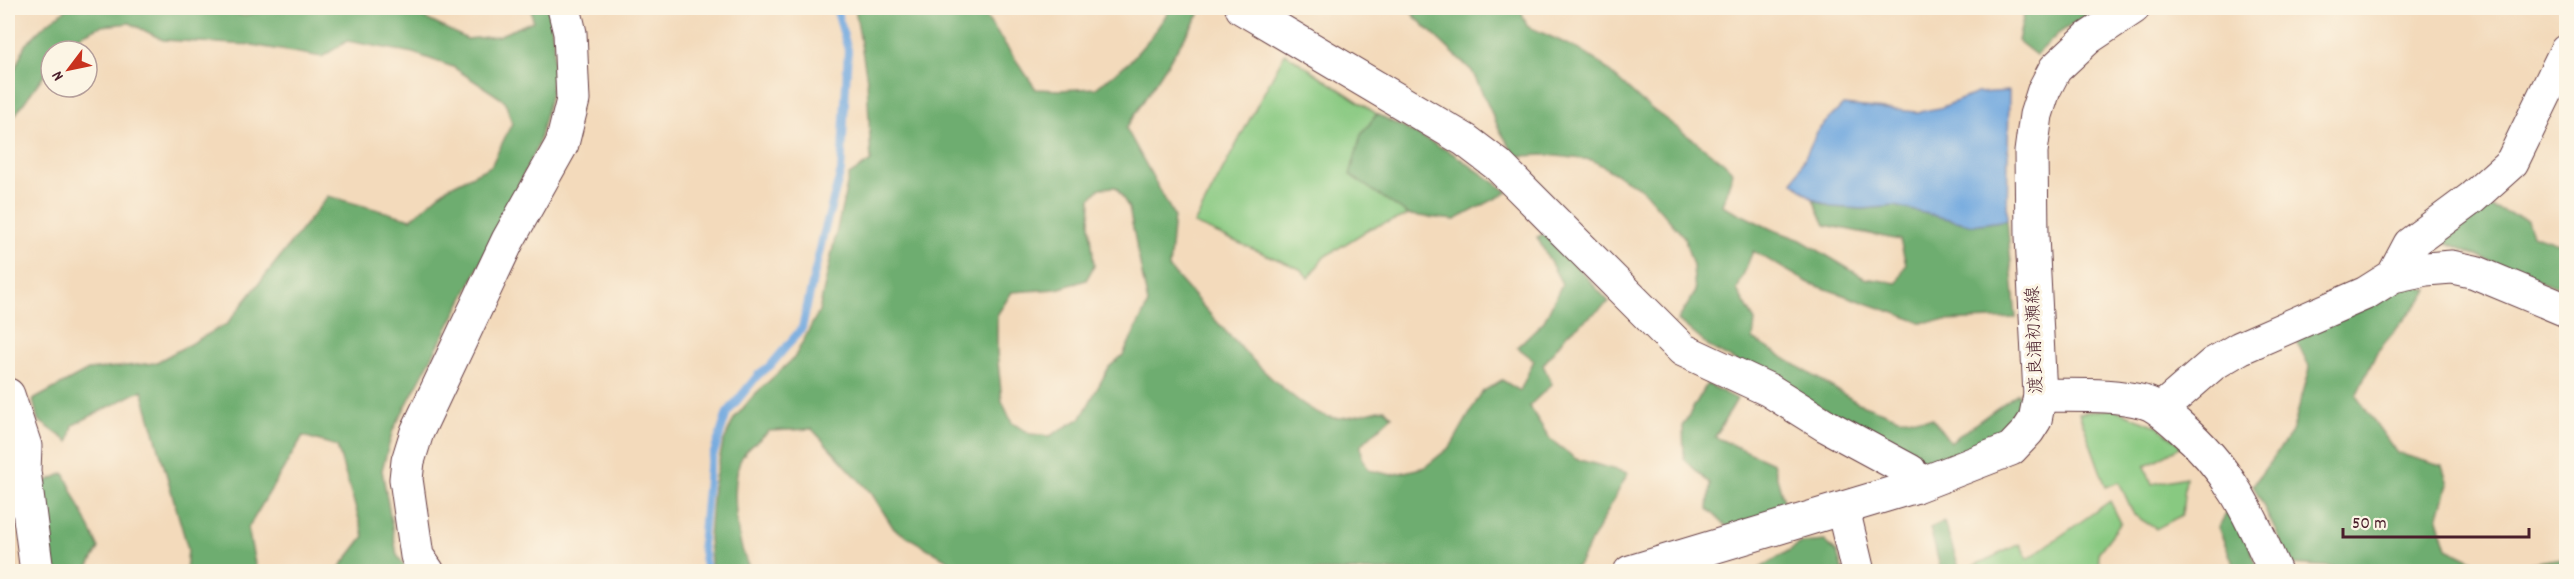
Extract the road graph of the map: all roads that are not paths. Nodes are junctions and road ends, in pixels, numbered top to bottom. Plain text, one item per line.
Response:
1 (564, 8) edge
2 (1242, 8) edge
3 (2133, 8) edge
4 (2566, 51) edge
5 (2393, 276) junction
6 (2566, 310) edge
7 (8, 395) edge
8 (2040, 395) junction
9 (2160, 410) junction
10 (1913, 487) junction
11 (1844, 509) junction
12 (37, 572) edge
13 (428, 572) edge
14 (1630, 572) edge
15 (1858, 572) edge
16 (2275, 572) edge

1 - 13 street
2 - 10 street
3 - 8 street, 渡良浦初瀬線
4 - 5 street
5 - 6 street
5 - 9 street
7 - 12 street
8 - 9 street
8 - 10 street, 渡良浦初瀬線
9 - 16 street
10 - 11 street, 渡良浦初瀬線
11 - 14 street, 渡良浦初瀬線
11 - 15 street

